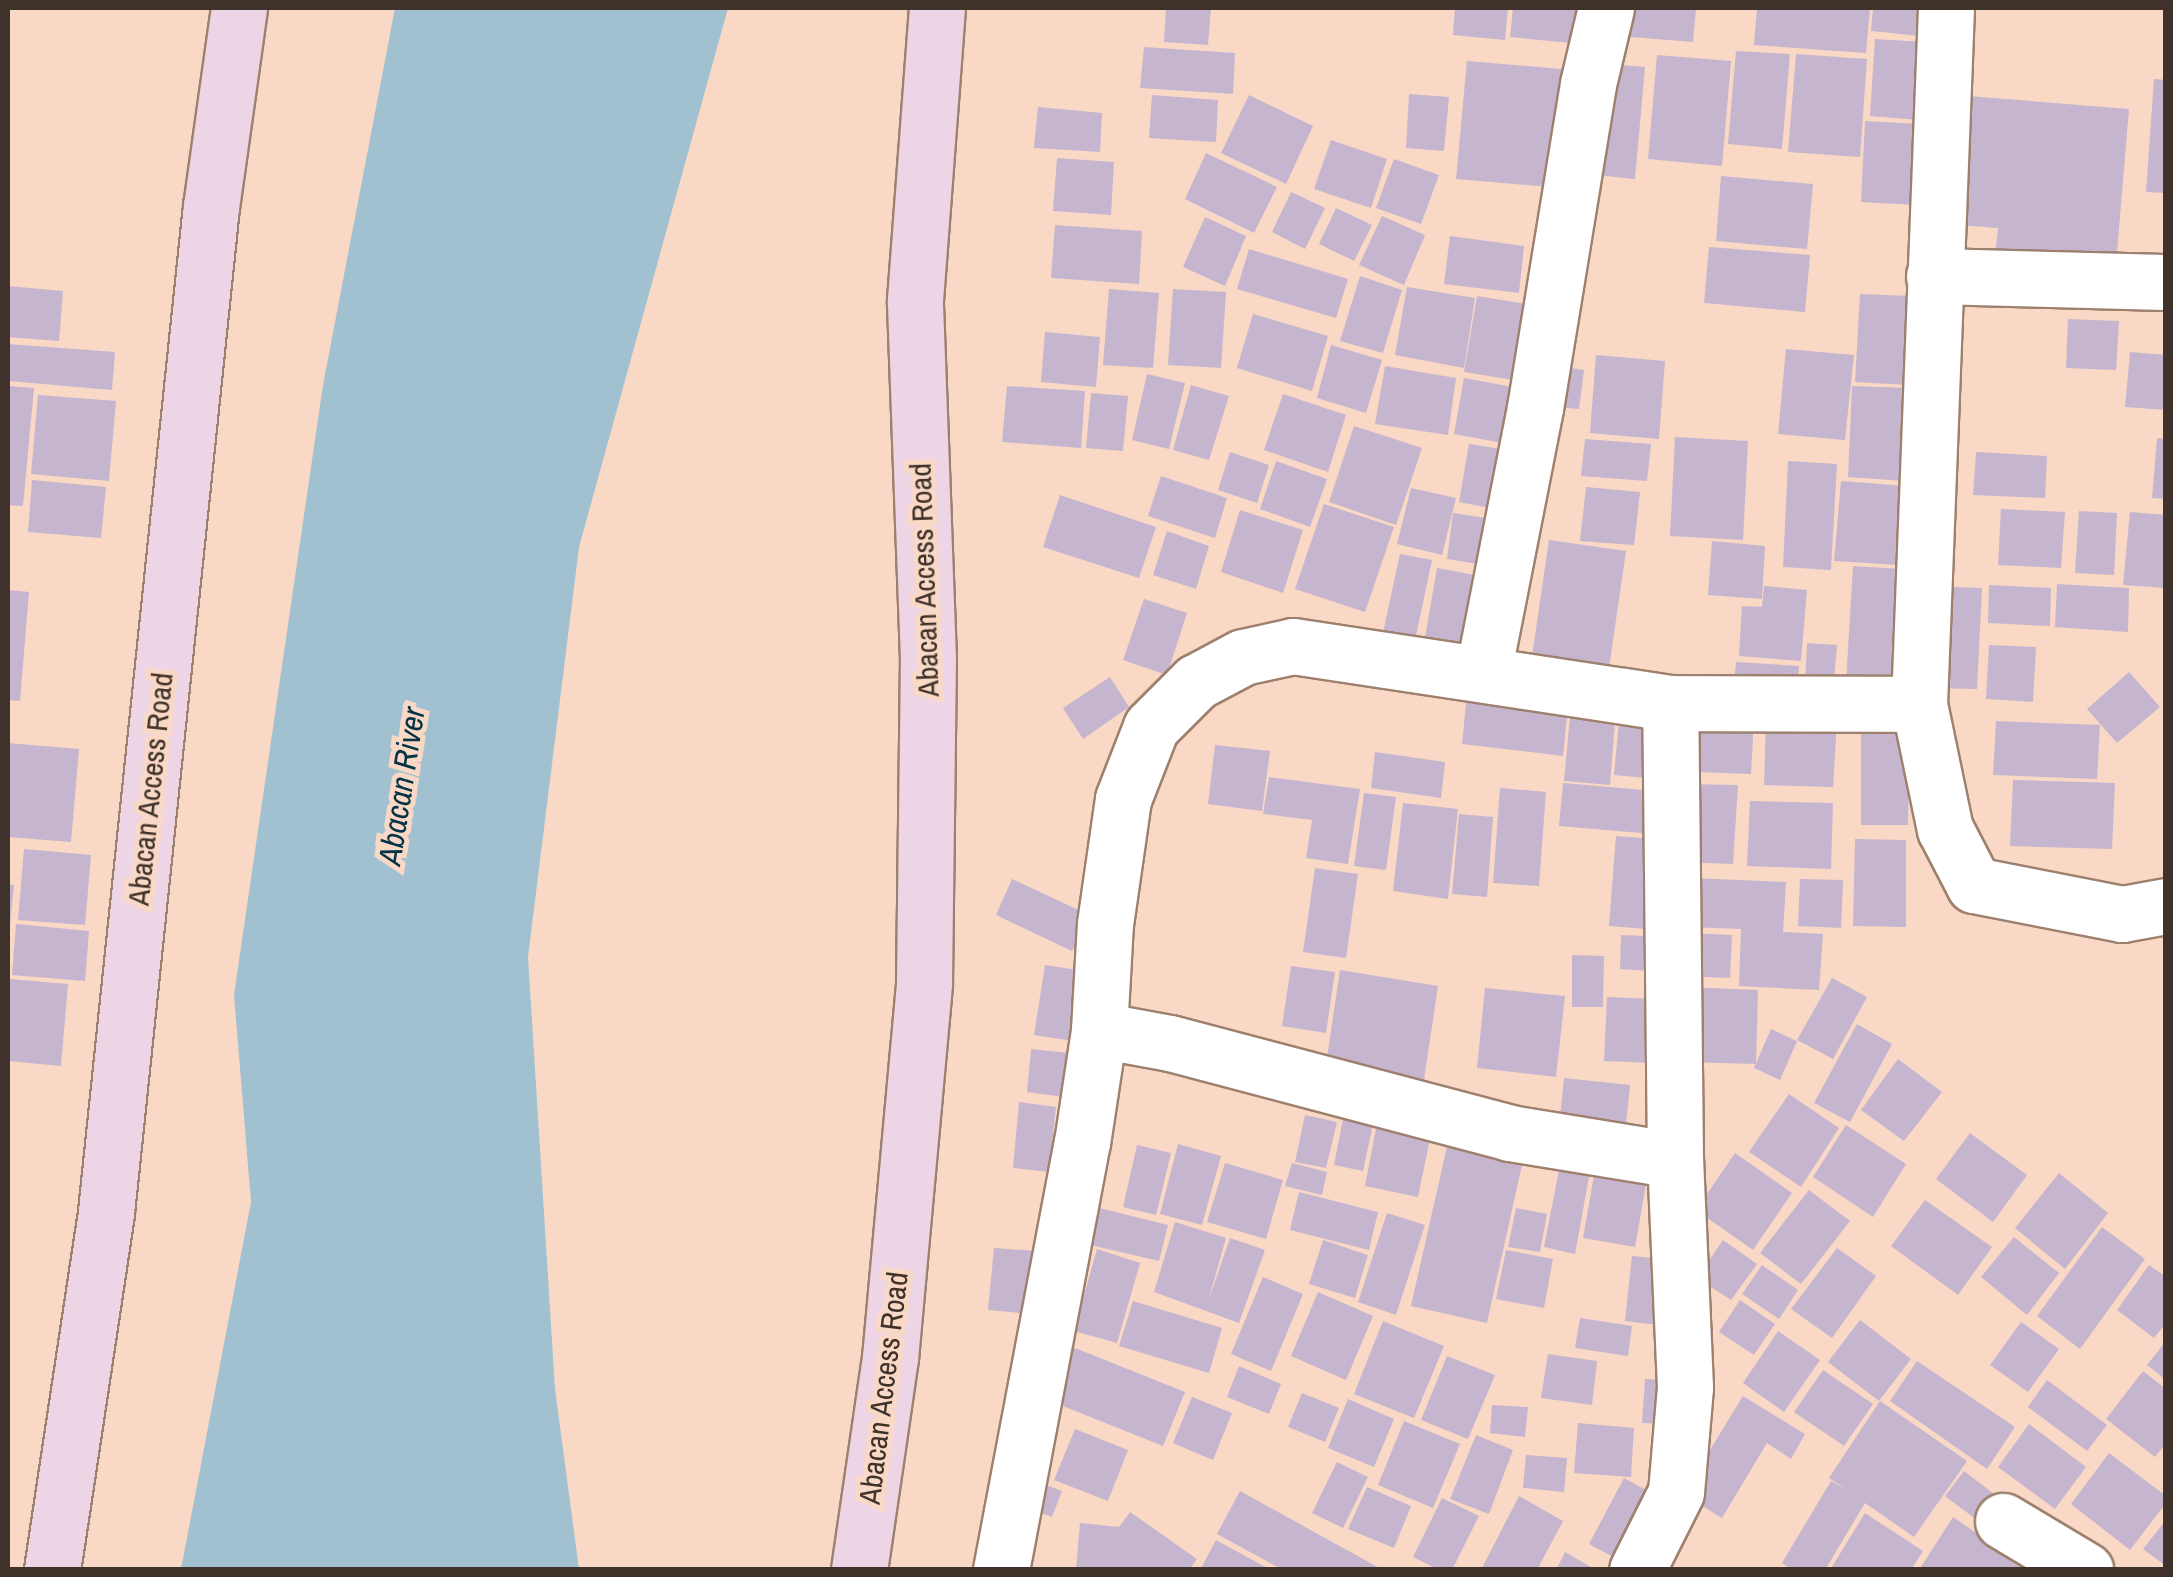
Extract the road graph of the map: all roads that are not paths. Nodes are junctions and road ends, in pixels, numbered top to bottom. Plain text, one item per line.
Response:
1 (239, 8) edge
2 (937, 8) edge
3 (1606, 8) edge
4 (1946, 8) edge
5 (1934, 276) junction
6 (2166, 282) edge
7 (1483, 674) junction
8 (1670, 703) junction
9 (1919, 704) junction
10 (2166, 906) edge
11 (1098, 1030) junction
12 (1675, 1160) junction
13 (2003, 1520) dead end
14 (52, 1570) edge
15 (859, 1570) edge
16 (1000, 1570) edge
17 (1637, 1570) edge
18 (2084, 1570) edge

1 - 14 street, Abacan Access Road
2 - 15 street, Abacan Access Road
3 - 7 street
4 - 5 street
5 - 6 street
5 - 9 street
7 - 8 street
7 - 11 street
8 - 9 street
8 - 12 street
9 - 10 street
11 - 12 street
11 - 16 street
12 - 17 street
13 - 18 street

